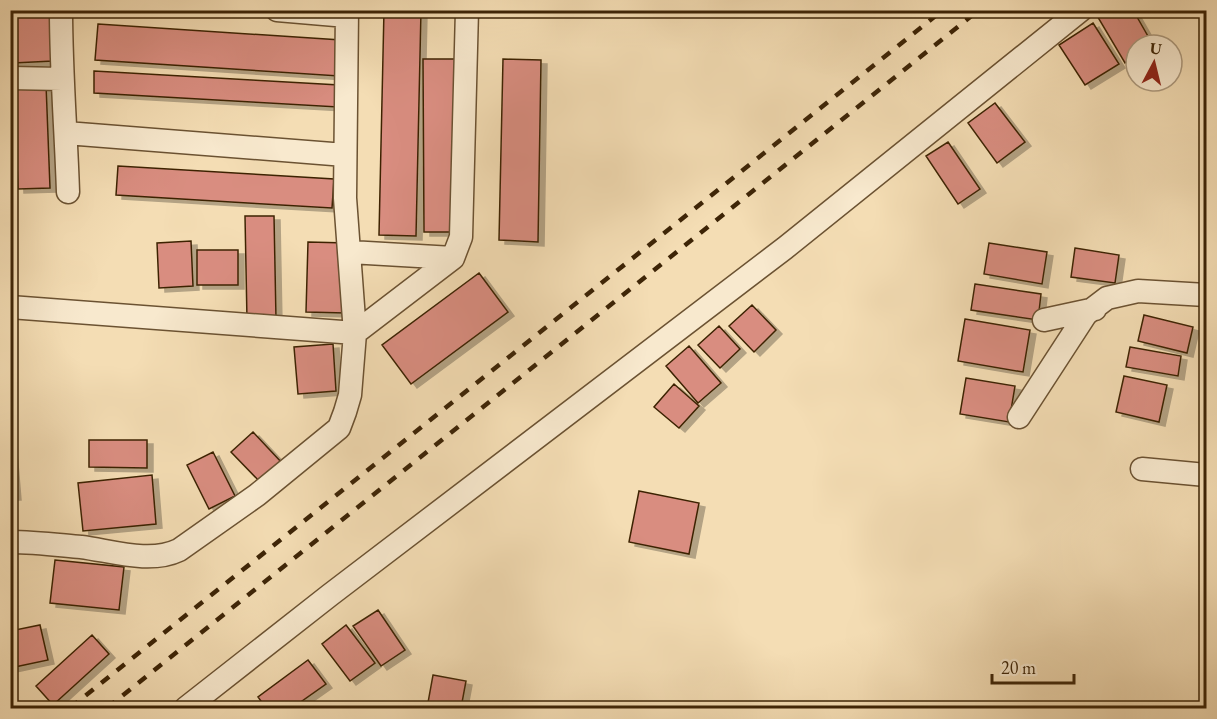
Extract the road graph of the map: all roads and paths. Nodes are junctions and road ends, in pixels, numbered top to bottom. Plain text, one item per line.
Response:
1 (61, 10) edge
2 (277, 10) edge
3 (467, 10) edge
4 (1081, 10) edge
5 (347, 13) edge
6 (10, 78) edge
7 (62, 79) junction
8 (66, 133) junction
9 (345, 155) junction
10 (68, 192) dead end
11 (350, 252) junction
12 (453, 258) junction
13 (1206, 297) edge
14 (10, 307) edge
15 (1044, 320) dead end
16 (355, 333) junction
17 (1019, 417) dead end
18 (1142, 469) dead end
19 (1206, 474) edge
20 (10, 542) edge
21 (186, 708) edge

1 - 7 street
2 - 5 street
3 - 12 street
4 - 21 street
5 - 9 street
6 - 7 street
7 - 8 street
8 - 9 street
8 - 10 street
9 - 11 street
11 - 12 street
11 - 16 street
12 - 16 street
13 - 15 street
13 - 17 street
14 - 16 street
16 - 20 street
18 - 19 street

